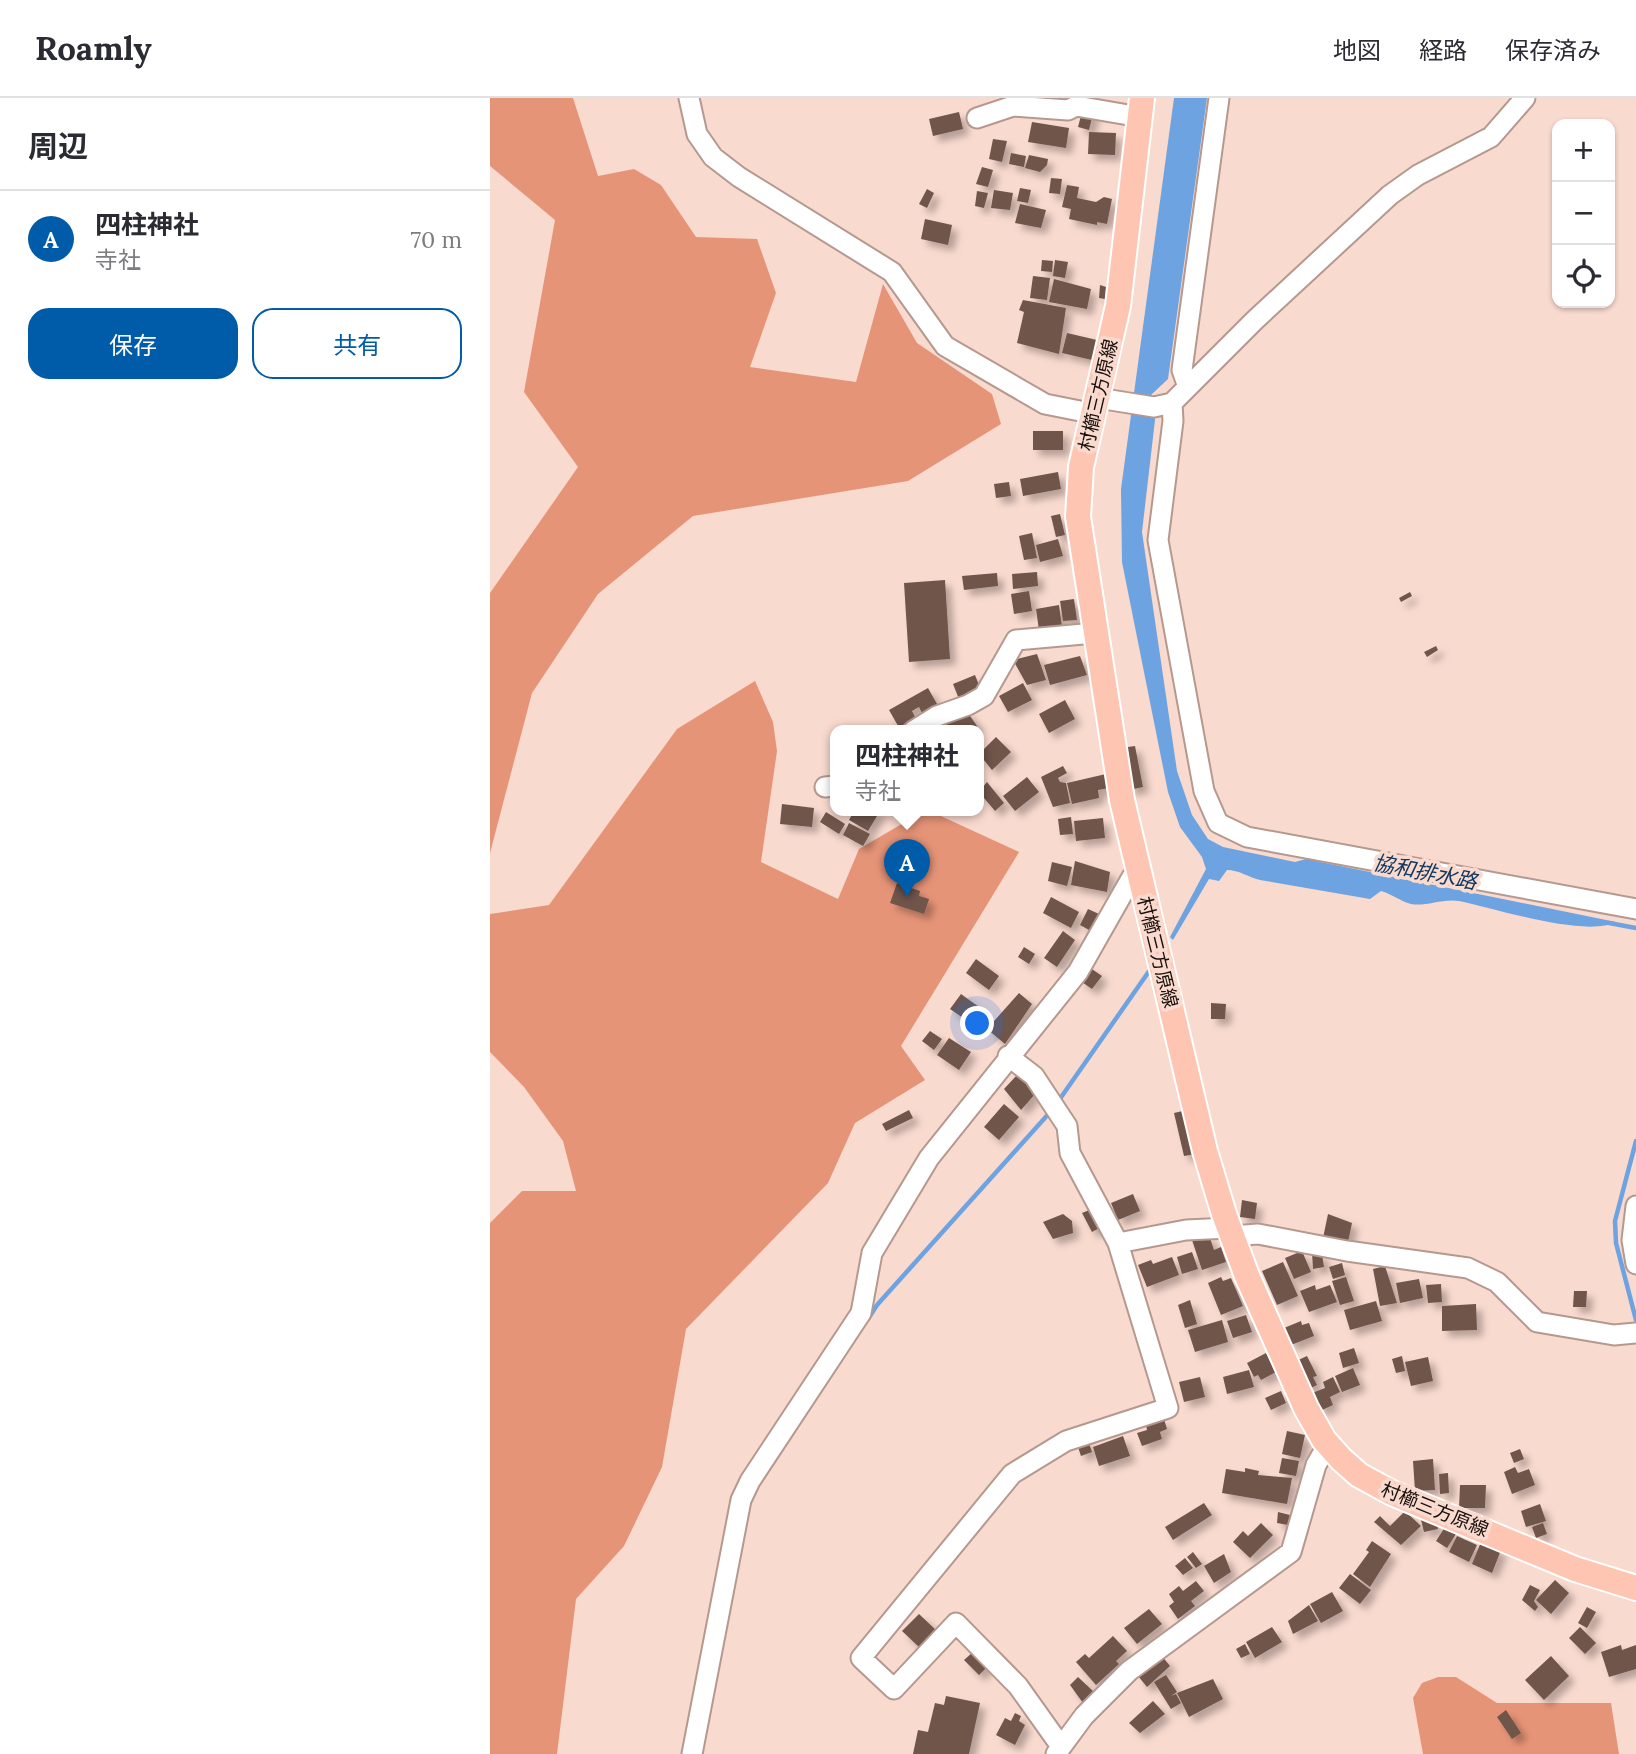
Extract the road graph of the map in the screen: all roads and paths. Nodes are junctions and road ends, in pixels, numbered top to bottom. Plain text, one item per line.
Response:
1 (689, 98) edge
2 (1219, 98) edge
3 (1525, 98) edge
4 (1141, 108) edge
5 (977, 118) dead end
6 (1188, 387) junction
7 (1101, 404) junction
8 (1163, 405) junction
9 (1095, 633) junction
10 (923, 725) edge
11 (1139, 874) junction
12 (1636, 909) edge
13 (1008, 1056) junction
14 (1636, 1206) edge
15 (1230, 1232) junction
16 (1118, 1243) junction
17 (1636, 1264) edge
18 (1635, 1333) edge
19 (1328, 1444) junction
20 (1636, 1588) edge
21 (1058, 1750) edge
22 (692, 1754) edge

1 - 7 street
2 - 6 street
3 - 6 street
4 - 5 street
4 - 7 main road, 村櫛三方原線
6 - 8 street
7 - 8 street
7 - 9 main road, 村櫛三方原線
8 - 12 street
9 - 10 street
9 - 11 main road, 村櫛三方原線
11 - 13 street
11 - 15 main road, 村櫛三方原線
13 - 16 street
13 - 22 street
14 - 17 street
15 - 16 street
15 - 18 street
15 - 19 main road, 村櫛三方原線
16 - 21 street
19 - 20 main road, 村櫛三方原線
19 - 21 street

